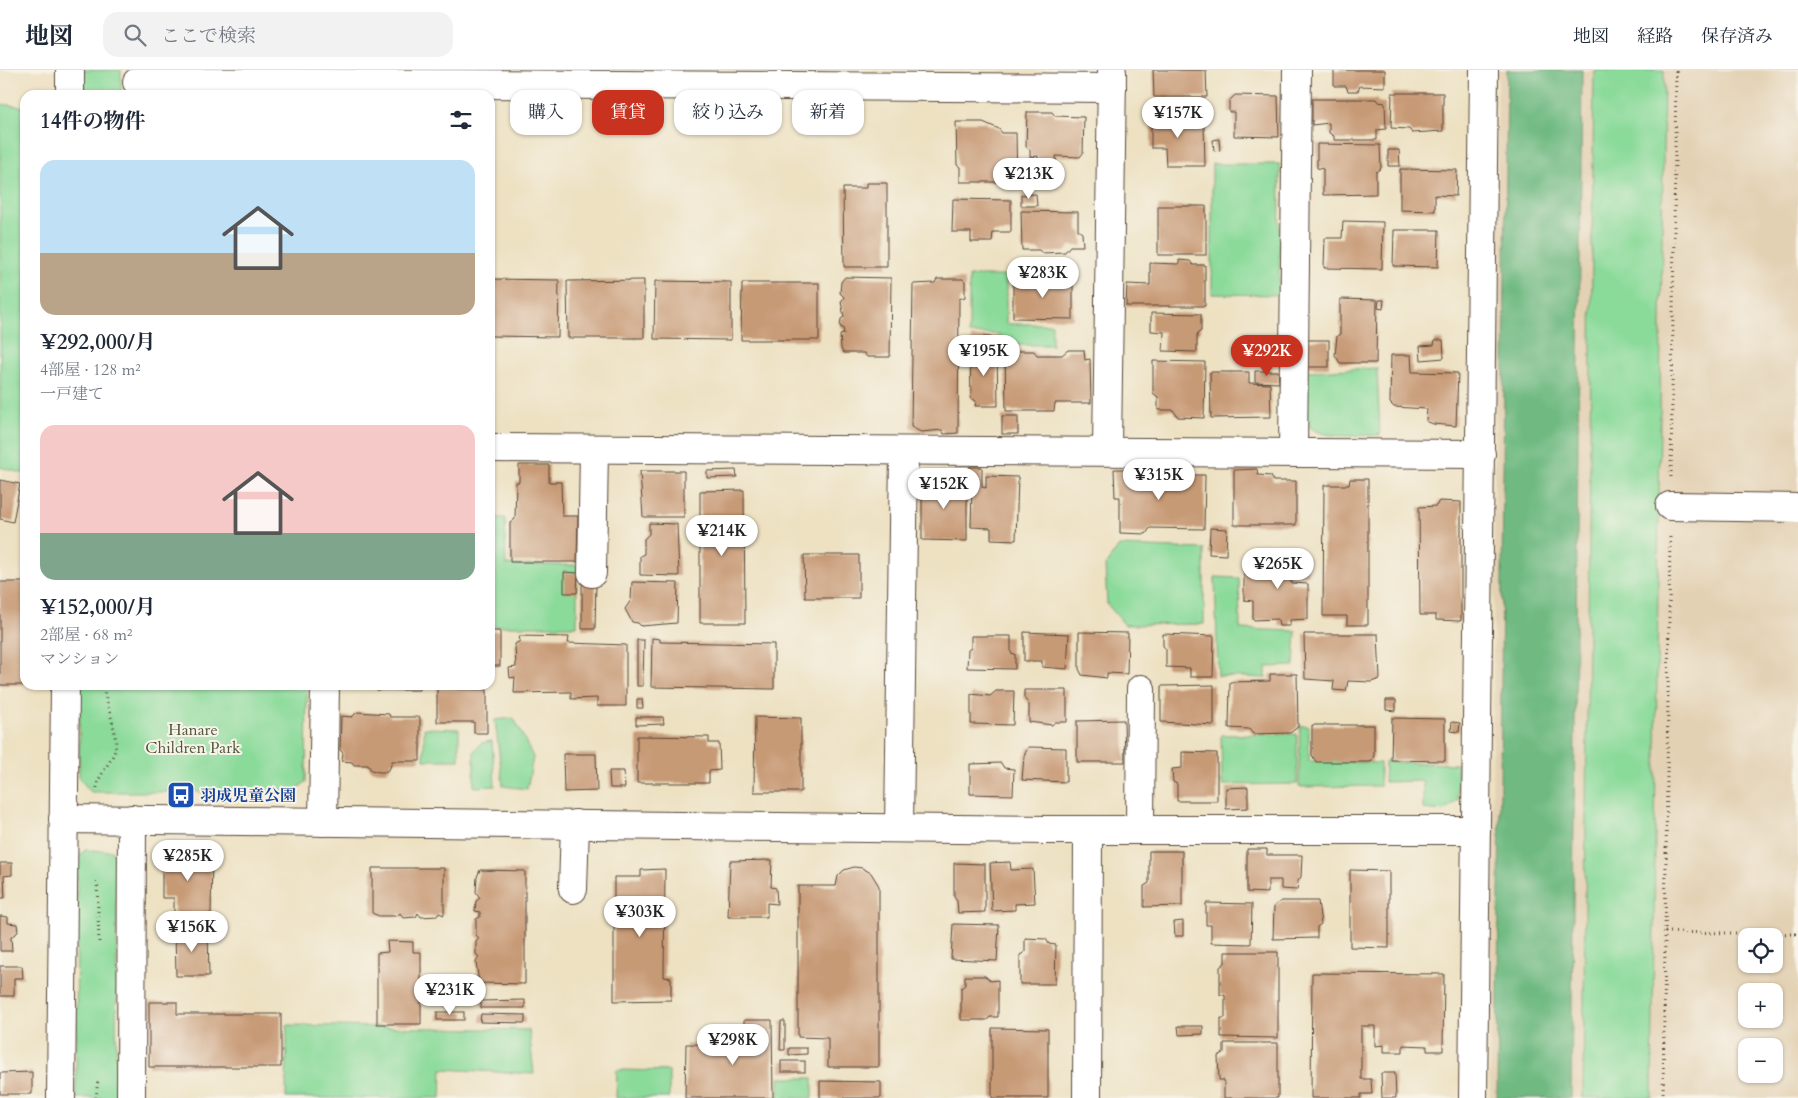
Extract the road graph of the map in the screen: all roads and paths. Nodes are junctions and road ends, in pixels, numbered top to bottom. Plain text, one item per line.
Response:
1 (70, 70) edge
2 (1297, 70) edge
3 (1484, 70) edge
4 (1676, 70) edge
5 (1112, 79) edge
6 (137, 82) edge
7 (327, 89) edge
8 (70, 90) edge
9 (495, 448) edge
10 (594, 449) junction
11 (1107, 450) junction
12 (904, 452) junction
13 (1293, 452) junction
14 (1481, 454) junction
15 (1670, 506) junction
16 (1798, 508) edge
17 (592, 573) dead end
18 (1141, 689) dead end
19 (65, 690) edge
20 (103, 690) edge
21 (325, 690) edge
22 (97, 796) dead end
23 (63, 819) junction
24 (132, 820) junction
25 (323, 822) junction
26 (575, 824) junction
27 (899, 828) junction
28 (1088, 830) junction
29 (1140, 830) junction
30 (1476, 830) junction
31 (89, 877) dead end
32 (132, 881) junction
33 (573, 889) dead end
34 (1665, 932) junction
35 (1798, 934) edge
36 (61, 1098) edge
37 (131, 1098) edge
38 (1087, 1098) edge
39 (1474, 1098) edge
40 (1663, 1098) edge

1 - 8 street
2 - 13 street
3 - 14 street
4 - 15 path
5 - 7 street
5 - 11 street
6 - 7 street
9 - 10 street
10 - 12 street
10 - 17 street
11 - 12 street
11 - 13 street
12 - 27 street
13 - 14 street
14 - 30 street
15 - 16 street
15 - 34 path
18 - 29 street
19 - 23 street
20 - 22 path
21 - 25 street
23 - 24 street
23 - 36 street
24 - 25 street
24 - 32 street
25 - 26 street
26 - 27 street
26 - 33 street
27 - 28 street
28 - 29 street
28 - 38 street
29 - 30 street
30 - 39 street
31 - 32 path
32 - 37 street
34 - 35 path
34 - 40 path

